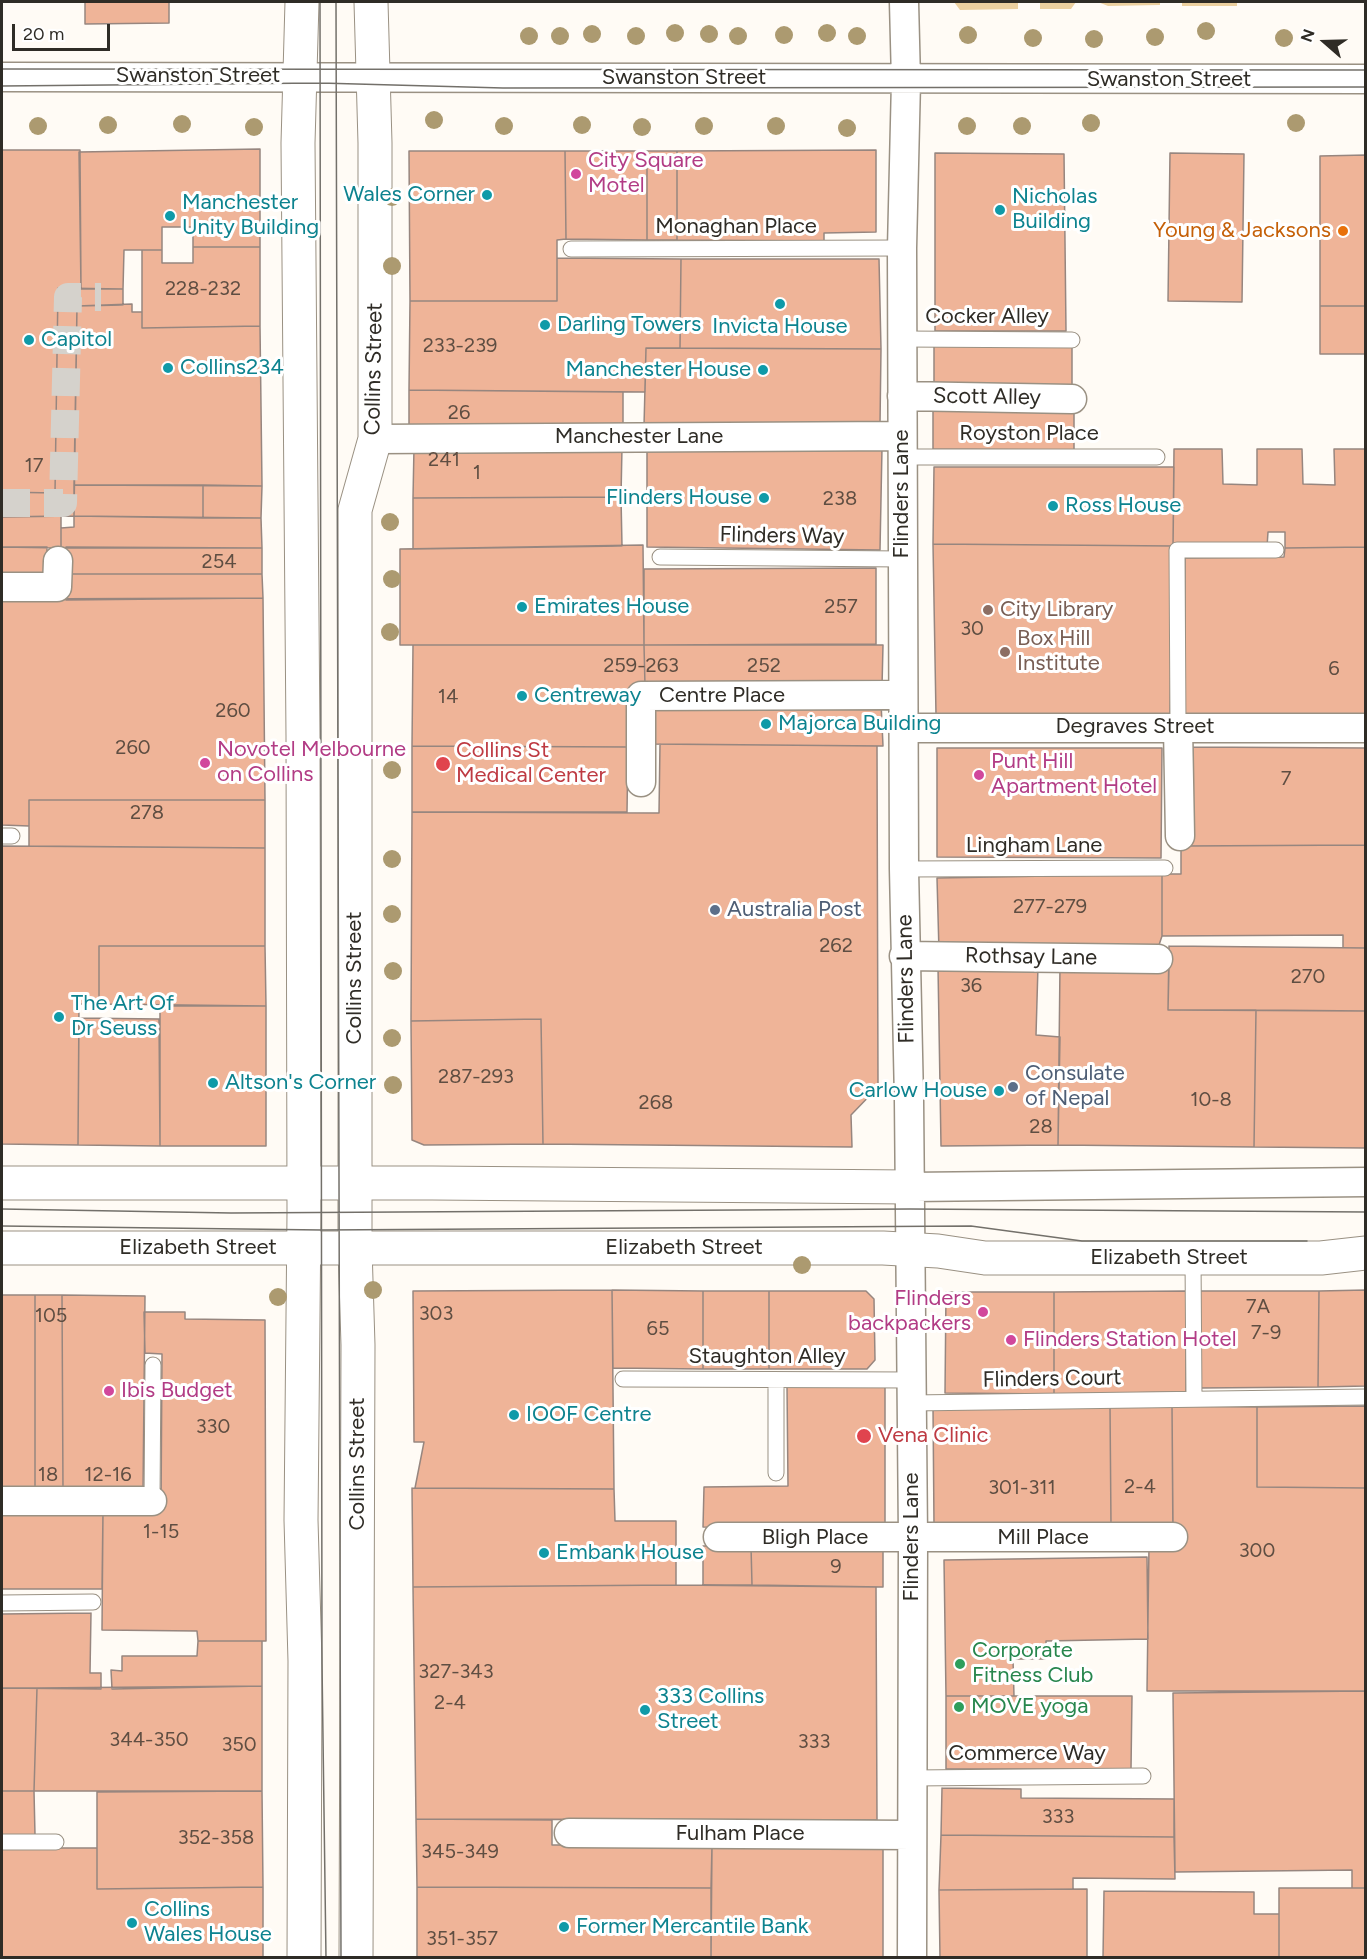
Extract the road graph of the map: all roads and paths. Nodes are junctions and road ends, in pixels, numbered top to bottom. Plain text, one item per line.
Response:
1 (302, 2) edge
2 (370, 2) edge
3 (904, 2) edge
4 (301, 76) junction
5 (2, 77) edge
6 (373, 77) junction
7 (905, 79) junction
8 (1365, 79) edge
9 (902, 248) junction
10 (571, 249) dead end
11 (902, 339) junction
12 (1071, 339) dead end
13 (902, 396) junction
14 (1072, 399) dead end
15 (375, 439) junction
16 (902, 446) junction
17 (1156, 456) dead end
18 (1275, 550) dead end
19 (660, 557) dead end
20 (903, 559) junction
21 (58, 561) dead end
22 (2, 587) edge
23 (889, 695) dead end
24 (1178, 727) junction
25 (904, 728) junction
26 (1365, 728) edge
27 (641, 782) dead end
28 (1180, 836) dead end
29 (1165, 868) dead end
30 (904, 869) junction
31 (904, 956) junction
32 (1158, 958) dead end
33 (1365, 1182) edge
34 (2, 1183) edge
35 (304, 1183) junction
36 (356, 1183) junction
37 (910, 1187) junction
38 (2, 1248) edge
39 (304, 1248) junction
40 (355, 1248) junction
41 (910, 1248) junction
42 (1365, 1253) edge
43 (1193, 1258) junction
44 (153, 1365) dead end
45 (623, 1379) dead end
46 (776, 1380) junction
47 (911, 1391) junction
48 (1365, 1397) edge
49 (1194, 1399) junction
50 (776, 1473) dead end
51 (2, 1501) edge
52 (152, 1501) joint
53 (718, 1537) dead end
54 (1173, 1537) dead end
55 (913, 1539) junction
56 (2, 1602) edge
57 (93, 1602) dead end
58 (1143, 1776) dead end
59 (912, 1778) junction
60 (568, 1833) dead end
61 (912, 1835) junction
62 (2, 1842) edge
63 (56, 1842) dead end
64 (304, 1958) edge
65 (356, 1958) edge
66 (912, 1958) edge

1 - 4 street
2 - 6 street, Collins Street
3 - 7 street, Flinders Lane
4 - 5 street, Swanston Street
4 - 6 street, Swanston Street
4 - 35 street
6 - 7 street, Swanston Street
6 - 15 street, Collins Street
7 - 8 street, Swanston Street
7 - 9 street, Flinders Lane
9 - 10 lane, Monaghan Place
9 - 11 street, Flinders Lane
11 - 12 lane, Cocker Alley
11 - 13 street, Flinders Lane
13 - 14 street, Scott Alley
13 - 16 street, Flinders Lane
15 - 16 street, Manchester Lane
15 - 36 street, Collins Street
16 - 17 lane, Royston Place
16 - 20 street, Flinders Lane
18 - 24 lane
19 - 20 lane, Flinders Way
20 - 25 street, Flinders Lane
21 - 22 street
23 - 27 street, Centre Place
24 - 25 street, Degraves Street
24 - 26 street, Degraves Street
24 - 28 street
25 - 30 street, Flinders Lane
29 - 30 lane, Lingham Lane
30 - 31 street, Flinders Lane
31 - 32 street, Rothsay Lane
31 - 37 street, Flinders Lane
33 - 37 street
34 - 35 street
35 - 36 street
35 - 39 street
36 - 37 street
36 - 40 street, Collins Street
37 - 41 street, Flinders Lane
38 - 39 street, Elizabeth Street
39 - 40 street, Elizabeth Street
39 - 64 street
40 - 41 street, Elizabeth Street
40 - 65 street, Collins Street
41 - 43 street, Elizabeth Street
41 - 47 street, Flinders Lane
42 - 43 street, Elizabeth Street
43 - 49 lane
44 - 52 lane
45 - 46 lane, Staughton Alley
46 - 47 lane, Staughton Alley
46 - 50 lane
47 - 49 lane, Flinders Court
47 - 55 street, Flinders Lane
48 - 49 lane, Flinders Court
51 - 52 street
53 - 55 street, Bligh Place
54 - 55 street, Mill Place
55 - 59 street, Flinders Lane
56 - 57 lane
58 - 59 lane, Commerce Way
59 - 61 street, Flinders Lane
60 - 61 street, Fulham Place
61 - 66 street, Flinders Lane
62 - 63 lane

